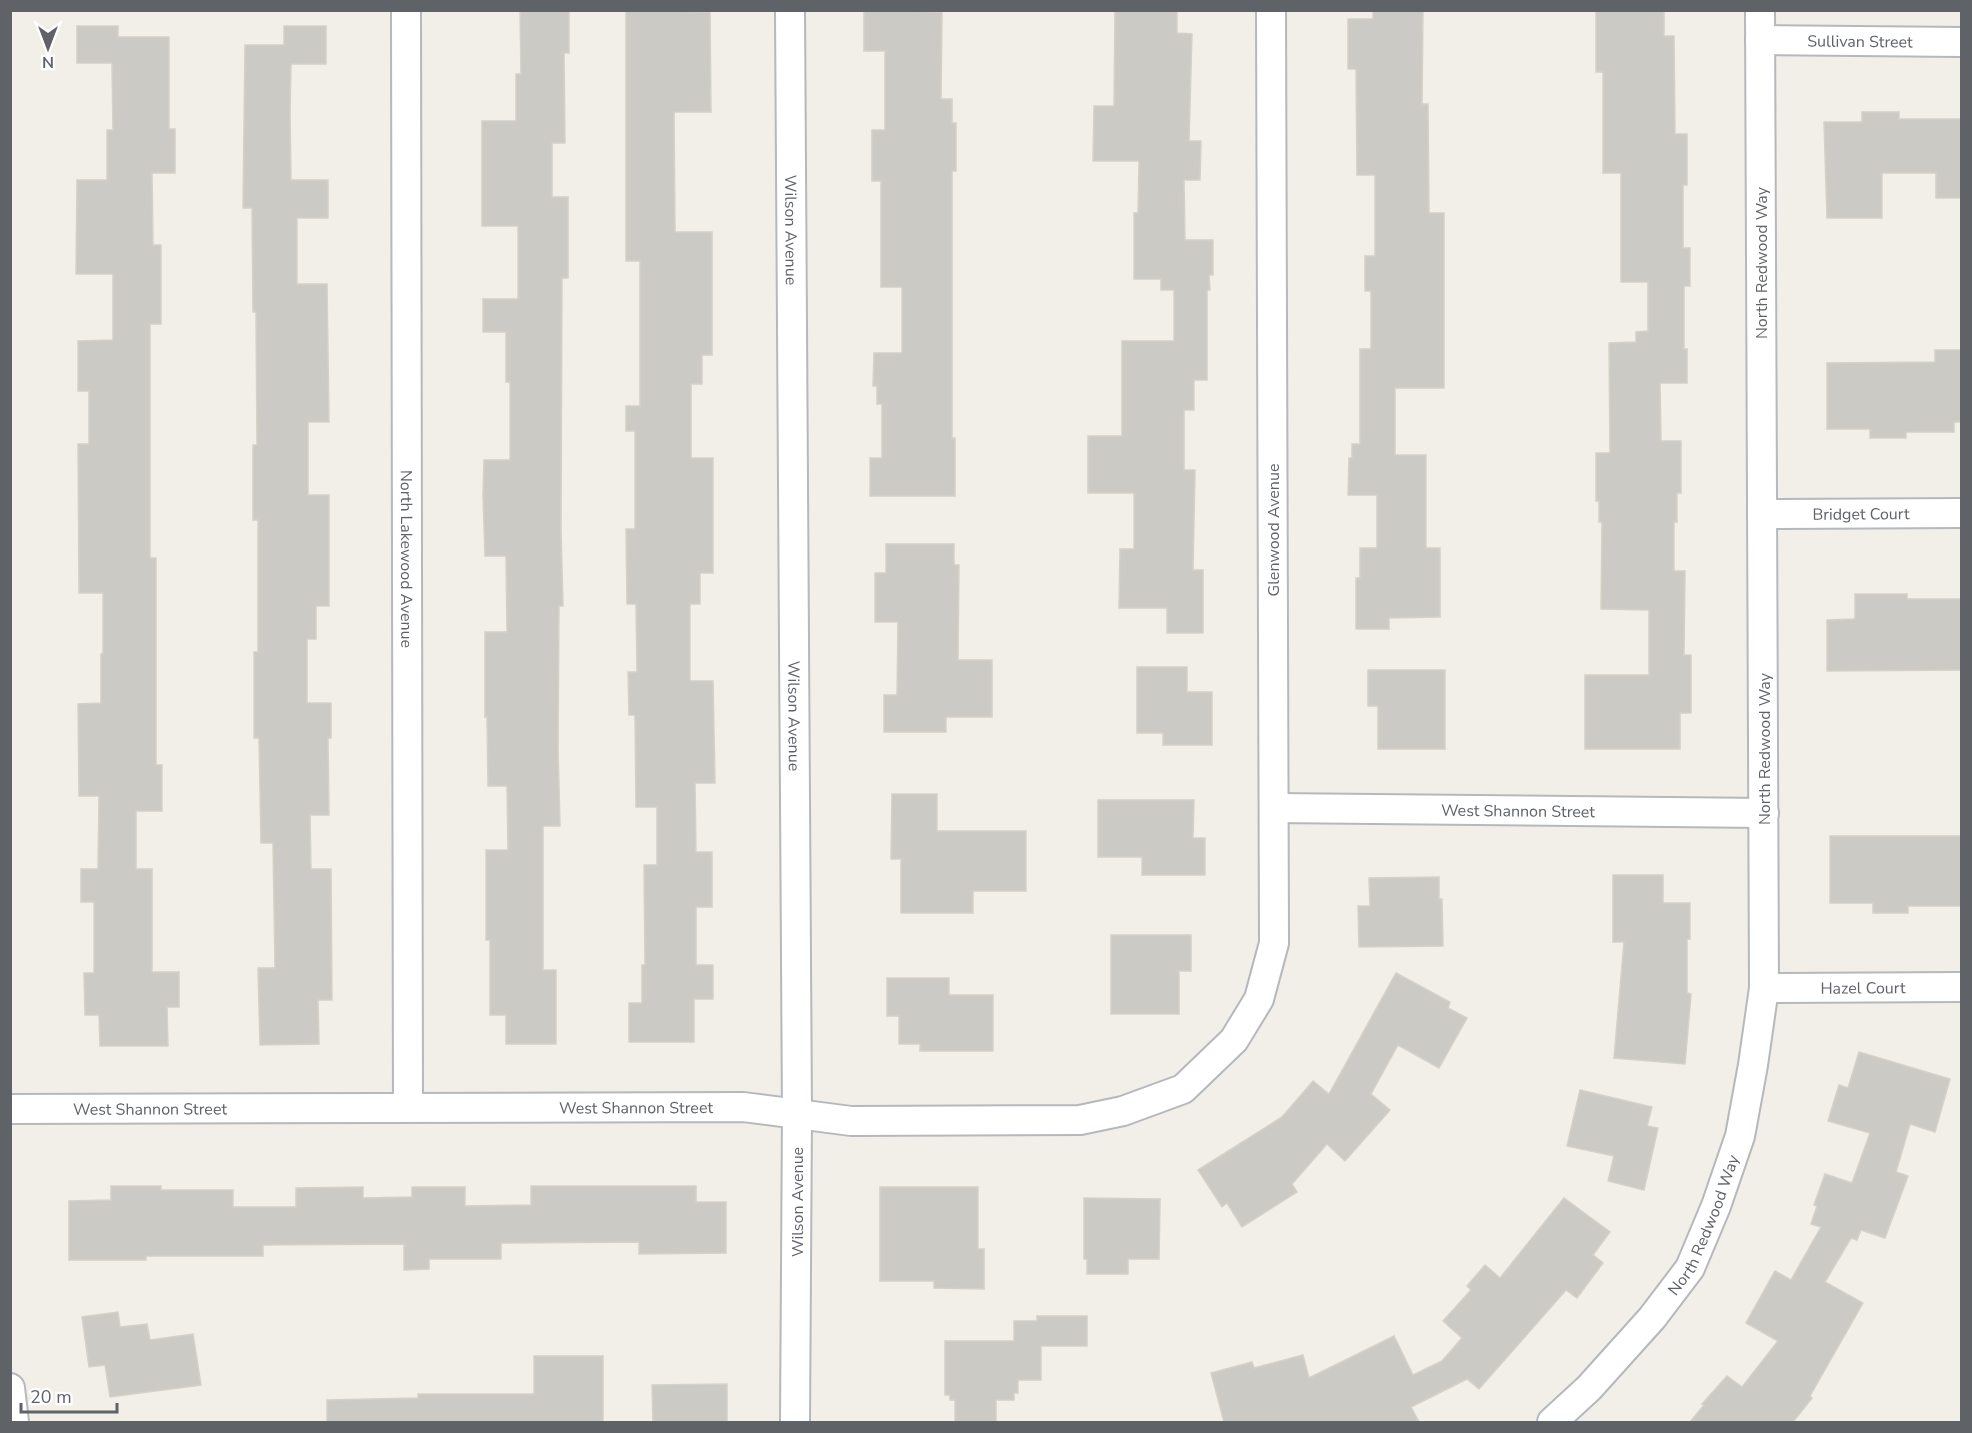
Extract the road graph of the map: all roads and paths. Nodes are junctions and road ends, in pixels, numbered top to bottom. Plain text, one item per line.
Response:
1 (406, 10) edge
2 (790, 10) edge
3 (1271, 10) edge
4 (1760, 10) edge
5 (1760, 40) junction
6 (1962, 42) edge
7 (1962, 513) edge
8 (1762, 514) junction
9 (1274, 808) junction
10 (1764, 813) junction
11 (1962, 987) edge
12 (1764, 988) junction
13 (1234, 1040) joint
14 (408, 1107) junction
15 (10, 1108) edge
16 (797, 1115) junction
17 (10, 1388) edge
18 (14, 1422) edge
19 (795, 1422) edge
20 (1552, 1422) edge

1 - 14 street, North Lakewood Avenue
2 - 16 street, Wilson Avenue
3 - 9 street, Glenwood Avenue
4 - 5 street, North Redwood Way
5 - 6 street, Sullivan Street
5 - 8 street, North Redwood Way
7 - 8 street, Bridget Court
8 - 10 street, North Redwood Way
9 - 10 street, West Shannon Street
9 - 13 street, Glenwood Avenue
10 - 12 street, North Redwood Way
11 - 12 street, Hazel Court
12 - 20 street, North Redwood Way
13 - 16 street, West Shannon Street
14 - 15 street, West Shannon Street
14 - 16 street, West Shannon Street
16 - 19 street, Wilson Avenue
17 - 18 street

